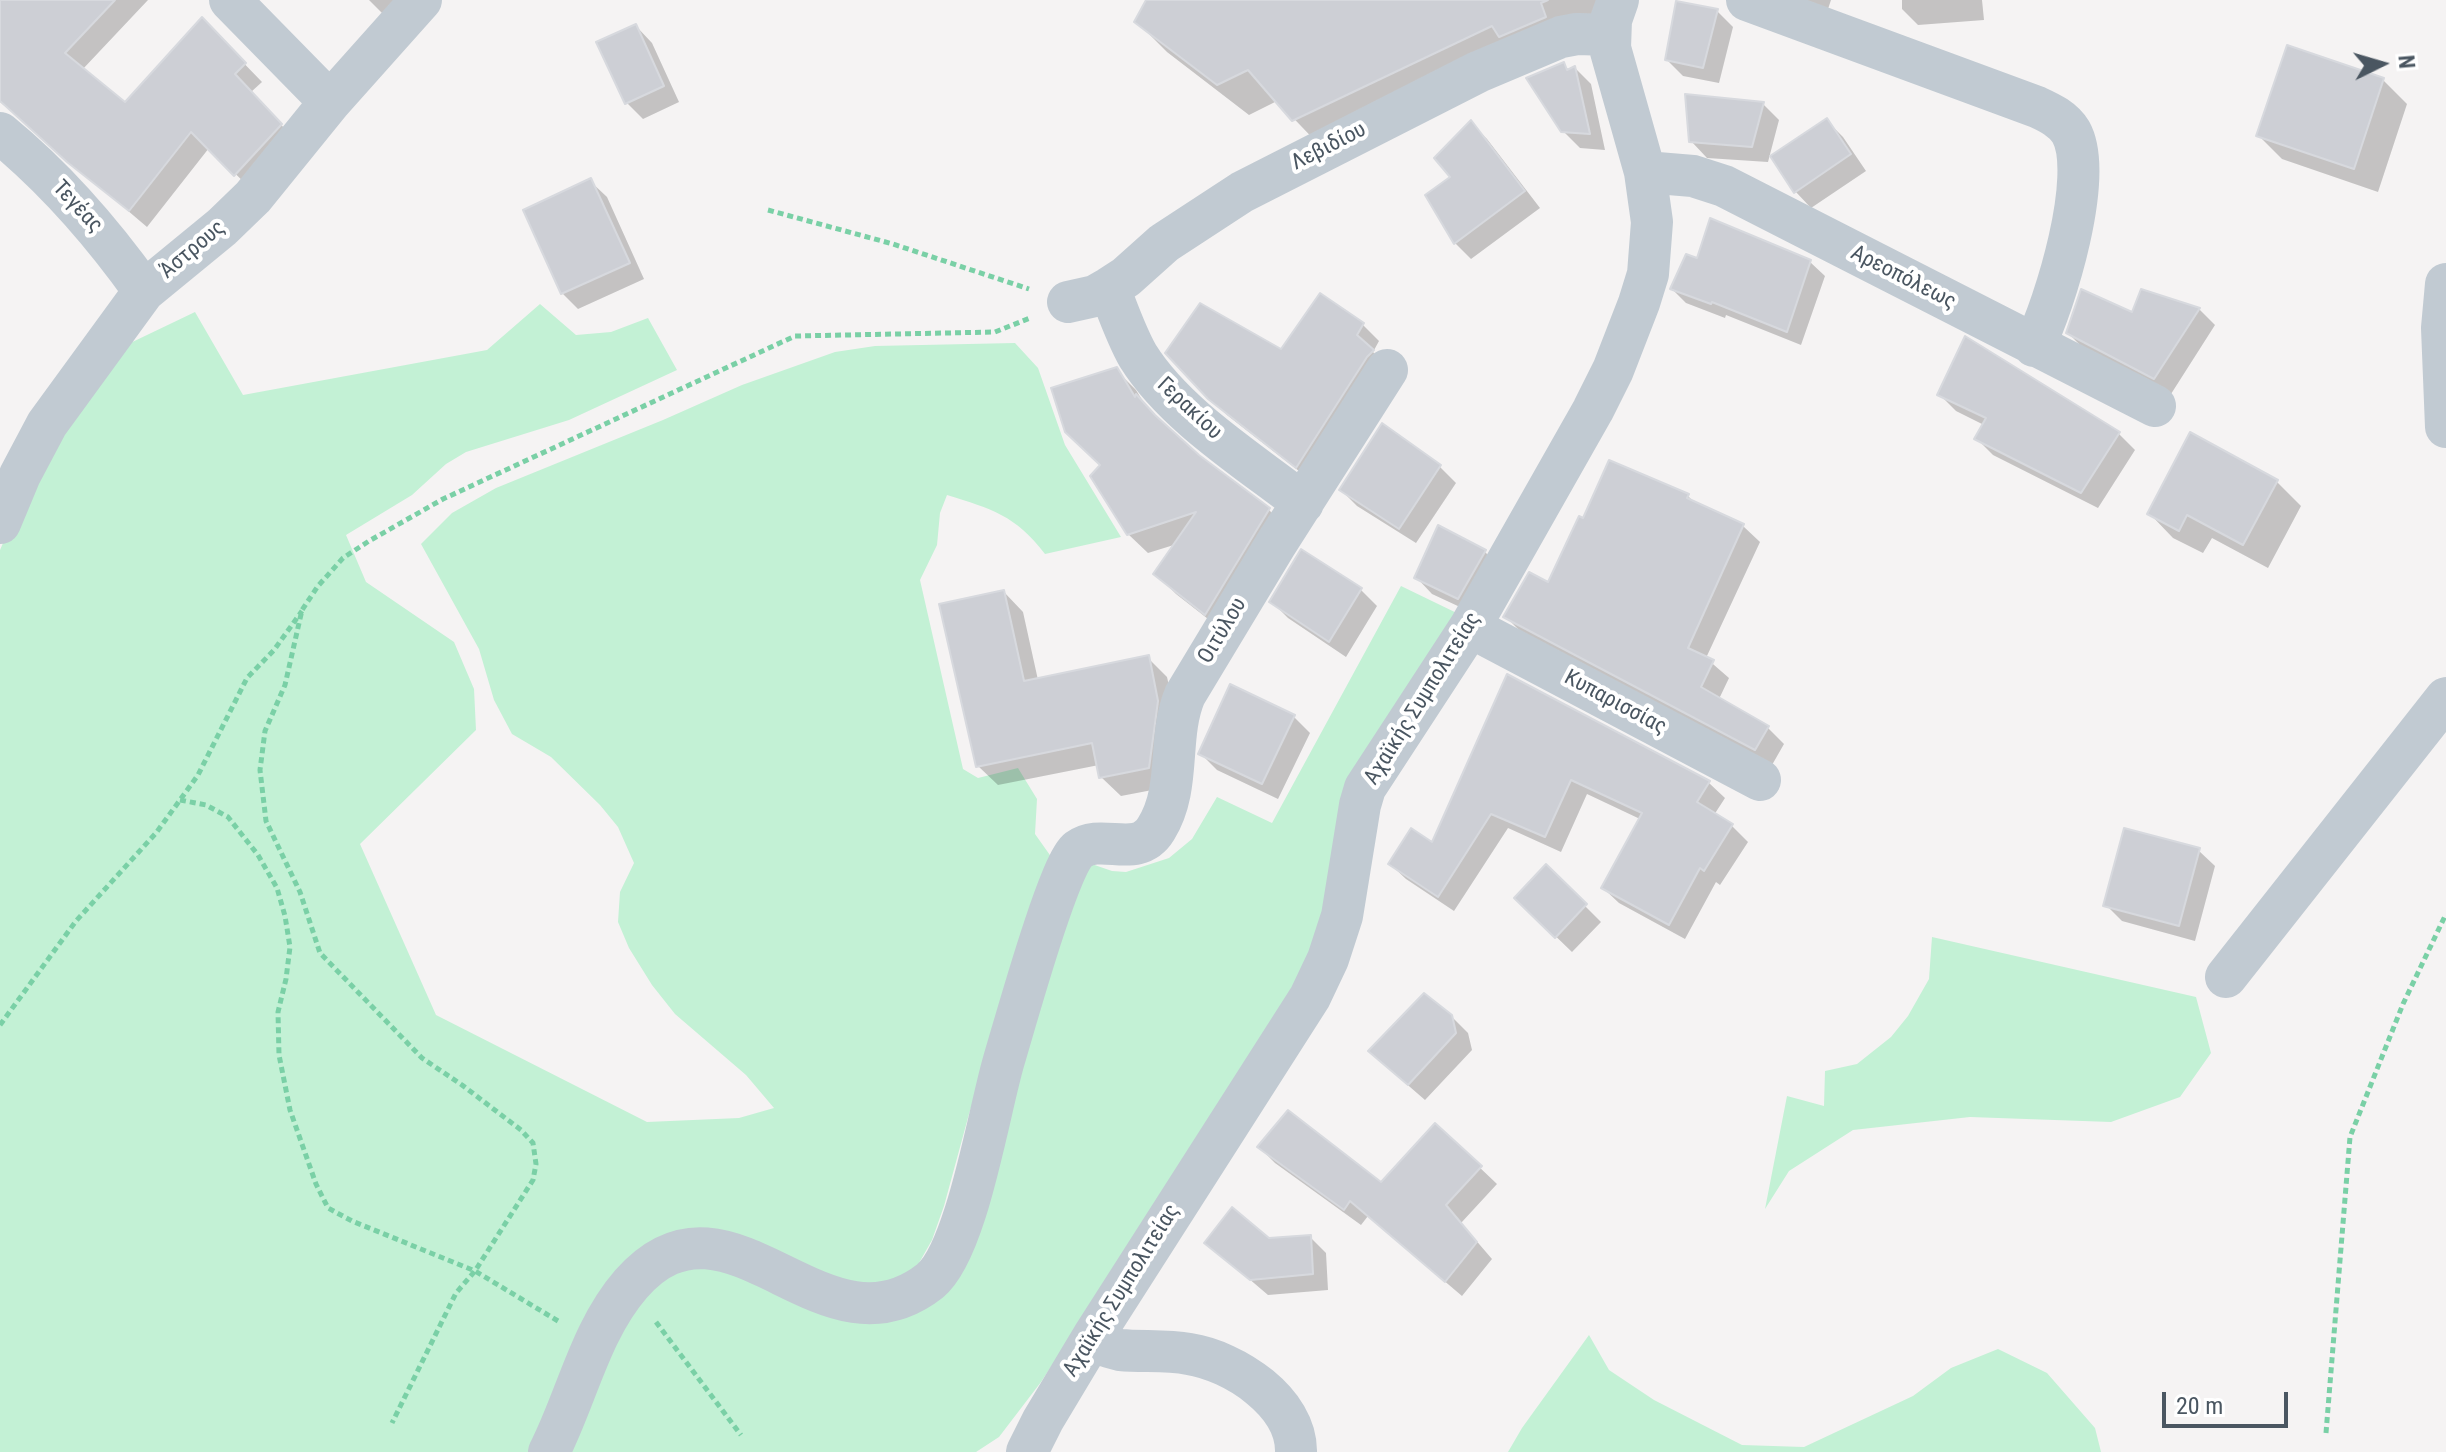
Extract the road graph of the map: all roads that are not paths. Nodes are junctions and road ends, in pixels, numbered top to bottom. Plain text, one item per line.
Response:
1 (230, 0) edge
2 (421, 0) edge
3 (1747, 0) edge
4 (1614, 18) edge
5 (330, 102) junction
6 (0, 133) edge
7 (1645, 172) junction
8 (2446, 284) edge
9 (1109, 288) junction
10 (144, 291) junction
11 (1068, 302) road end
12 (2034, 346) junction
13 (1387, 370) dead end
14 (2155, 406) dead end
15 (2446, 427) edge
16 (1303, 503) junction
17 (0, 523) edge
18 (1470, 627) junction
19 (2446, 698) edge
20 (1760, 780) dead end
21 (2226, 977) dead end
22 (1094, 1335) junction
23 (549, 1452) edge
24 (1027, 1452) edge
25 (1296, 1452) edge

1 - 5 street
2 - 5 street, Άστρους
3 - 12 street
4 - 7 street, Αχαϊκής Συμπολιτείας
4 - 9 street, Λεβιδίου
5 - 10 street, Άστρους
6 - 10 street, Τεγέας
7 - 12 street, Αρεοπόλεως
7 - 18 street, Αχαϊκής Συμπολιτείας
8 - 15 street
9 - 11 street, Λεβιδίου
9 - 16 street, Γερακίου
10 - 17 street, Άστρους
12 - 14 street, Αρεοπόλεως
13 - 16 street, Οιτύλου
16 - 23 street, Οιτύλου
18 - 20 street, Κυπαρισσίας
18 - 22 street, Αχαϊκής Συμπολιτείας
19 - 21 street
22 - 24 street, Αχαϊκής Συμπολιτείας
22 - 25 street

